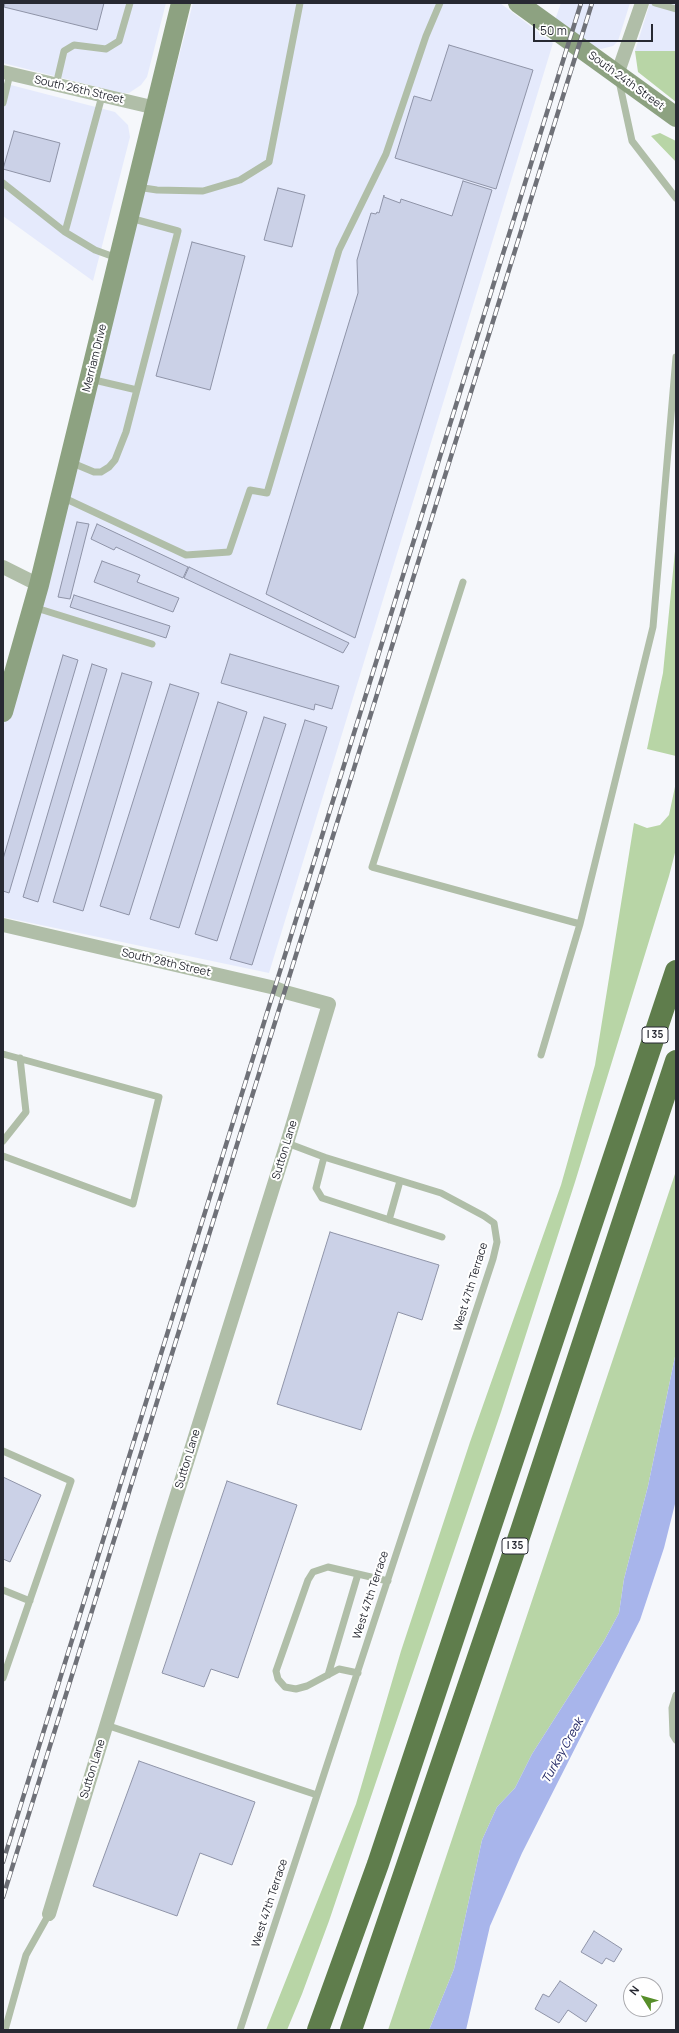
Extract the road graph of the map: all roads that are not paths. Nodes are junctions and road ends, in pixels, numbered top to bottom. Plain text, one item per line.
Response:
1 (130, 3) edge
2 (181, 3) edge
3 (300, 3) edge
4 (440, 3) edge
5 (518, 3) edge
6 (642, 3) edge
7 (655, 3) edge
8 (676, 9) edge
9 (7, 73) edge
10 (617, 75) junction
11 (56, 85) junction
12 (102, 96) junction
13 (3, 103) edge
14 (156, 108) junction
15 (676, 117) edge
16 (3, 184) edge
17 (136, 187) junction
18 (676, 198) edge
19 (129, 218) junction
20 (65, 232) junction
21 (119, 259) junction
22 (676, 356) edge
23 (90, 378) junction
24 (136, 390) junction
25 (69, 462) junction
26 (61, 496) junction
27 (3, 567) edge
28 (463, 582) dead end
29 (40, 585) junction
30 (33, 607) junction
31 (152, 644) dead end
32 (4, 703) edge
33 (580, 924) junction
34 (3, 925) edge
35 (676, 971) edge
36 (329, 1004) joint
37 (3, 1054) edge
38 (541, 1055) dead end
39 (20, 1058) junction
40 (676, 1061) edge
41 (3, 1141) edge
42 (287, 1143) junction
43 (3, 1156) edge
44 (324, 1157) junction
45 (400, 1181) junction
46 (389, 1220) junction
47 (442, 1237) dead end
48 (3, 1451) edge
49 (358, 1574) junction
50 (388, 1580) junction
51 (3, 1590) edge
52 (30, 1601) junction
53 (358, 1673) junction
54 (328, 1674) junction
55 (3, 1678) edge
56 (676, 1695) edge
57 (106, 1725) junction
58 (676, 1740) edge
59 (317, 1795) junction
60 (49, 1914) joint
61 (5, 2030) edge
62 (240, 2030) edge
63 (318, 2030) edge
64 (351, 2030) edge

1 - 11 lane
2 - 14 main road, Merriam Drive
3 - 17 lane
4 - 26 lane
5 - 10 main road, South 24th Street
6 - 10 street
7 - 8 lane
9 - 11 street, South 26th Street
9 - 13 lane
10 - 15 main road, South 24th Street
10 - 18 lane
11 - 12 street, South 26th Street
12 - 14 street, South 26th Street
12 - 20 lane
14 - 17 main road, Merriam Drive
16 - 20 lane
17 - 19 main road, Merriam Drive
19 - 21 main road, Merriam Drive
19 - 24 lane
20 - 21 lane
21 - 23 main road, Merriam Drive
22 - 33 lane
23 - 24 lane
23 - 25 main road, Merriam Drive
24 - 25 lane
25 - 26 main road, Merriam Drive
26 - 29 main road, Merriam Drive
27 - 29 street
28 - 33 lane
29 - 30 main road, Merriam Drive
30 - 31 lane
30 - 32 main road, Merriam Drive
33 - 38 lane
34 - 36 street, South 28th Street
35 - 63 highway, I 35
36 - 42 street, Sutton Lane
37 - 39 lane
39 - 41 lane
39 - 43 lane
40 - 64 highway, I 35
42 - 44 lane
42 - 57 street, Sutton Lane
44 - 45 lane
44 - 46 lane
45 - 46 lane
45 - 50 lane, West 47th Terrace
46 - 47 lane
48 - 52 lane
49 - 50 lane
49 - 54 lane
49 - 54 lane
50 - 53 lane, West 47th Terrace
51 - 52 lane
52 - 55 lane
53 - 54 lane
53 - 59 lane, West 47th Terrace
56 - 58 lane
57 - 59 lane
57 - 60 street, Sutton Lane
59 - 62 lane, West 47th Terrace
60 - 61 lane

